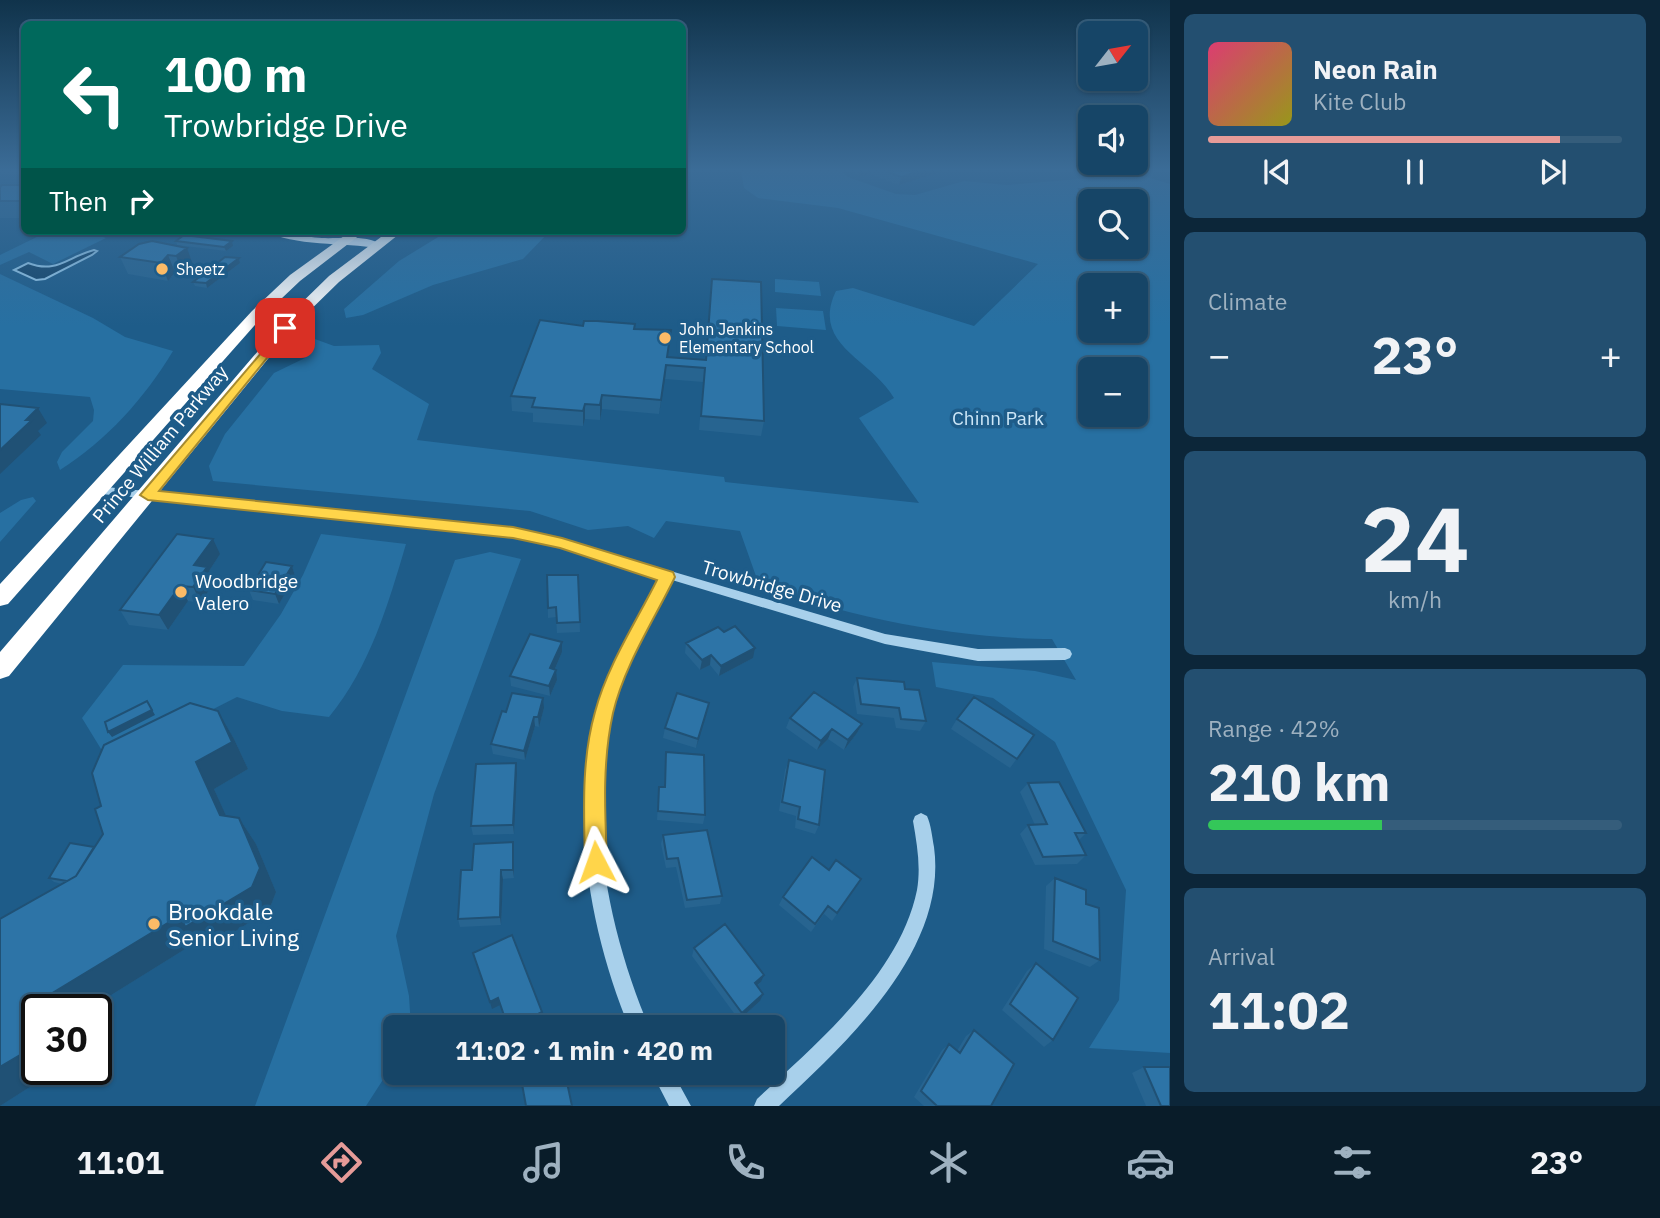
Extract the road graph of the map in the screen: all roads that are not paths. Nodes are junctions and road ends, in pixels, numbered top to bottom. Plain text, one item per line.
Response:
1 (292, 235) edge
2 (353, 235) edge
3 (391, 235) edge
4 (377, 245) junction
5 (96, 490) junction
6 (148, 495) junction
7 (667, 577) junction
8 (0, 598) edge
9 (1065, 654) dead end
10 (0, 669) edge
11 (921, 821) dead end
12 (635, 1015) edge
13 (669, 1085) edge
14 (681, 1106) edge
15 (764, 1106) edge

1 - 2 main road
2 - 4 main road
2 - 5 highway, Prince William Parkway
3 - 4 highway, Prince William Parkway
4 - 6 highway, Prince William Parkway
5 - 6 street, Trowbridge Drive
5 - 8 highway, Prince William Parkway
6 - 7 street, Trowbridge Drive
6 - 10 highway, Prince William Parkway
7 - 9 street, Trowbridge Drive
7 - 12 street
11 - 15 street
13 - 14 street

